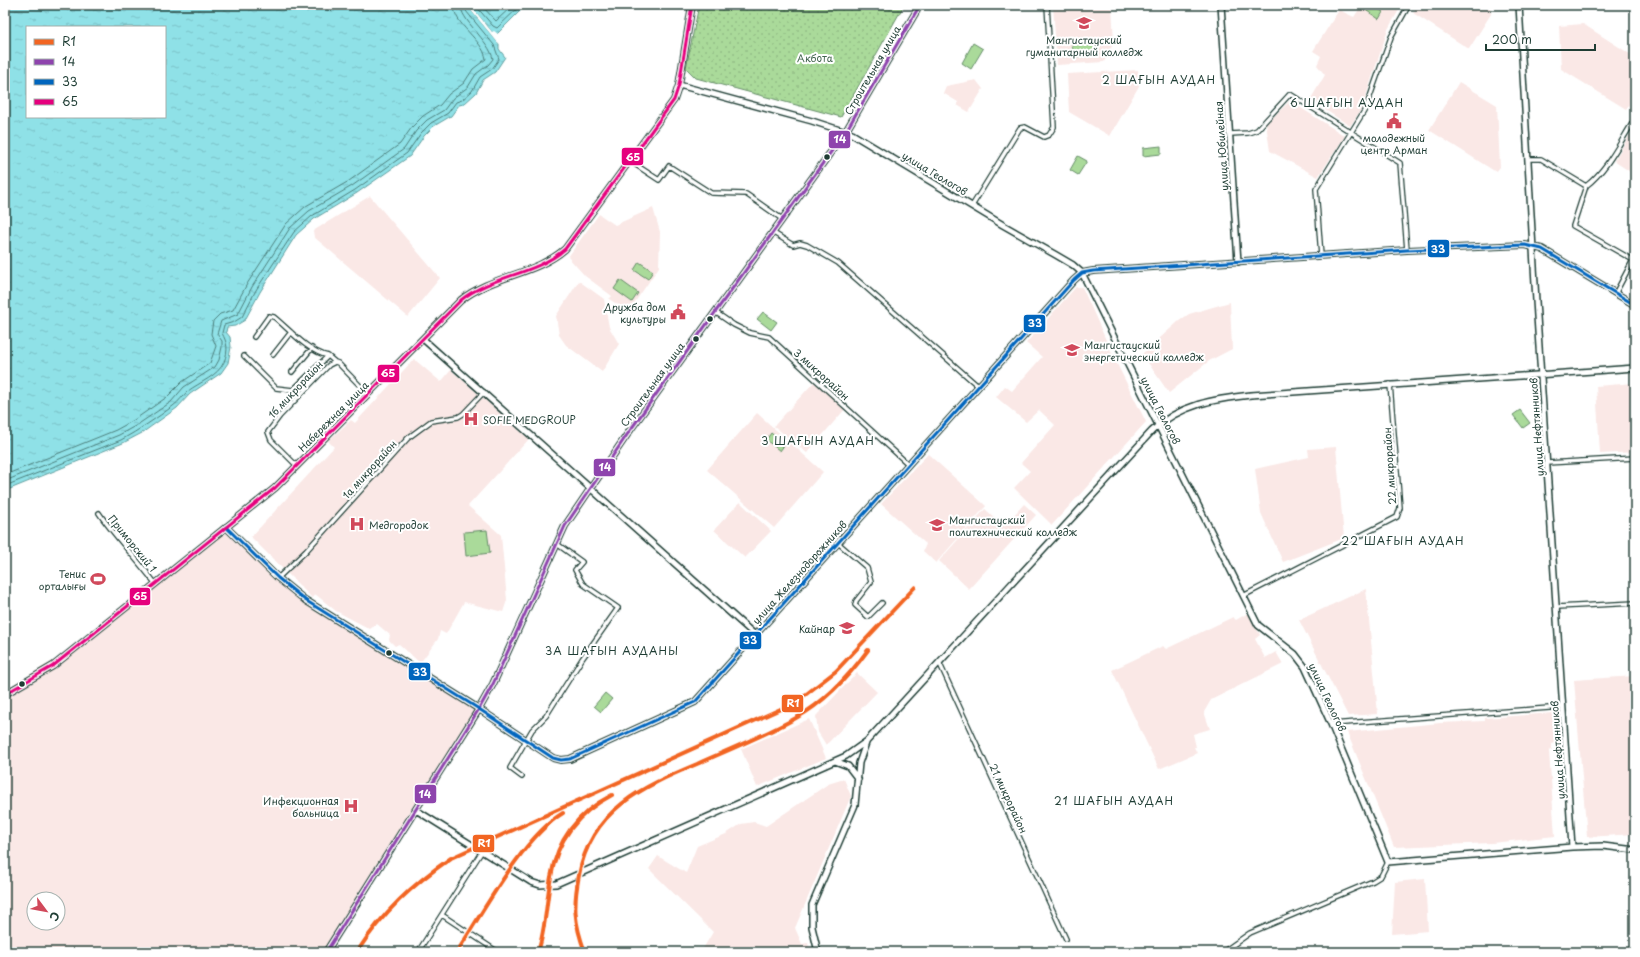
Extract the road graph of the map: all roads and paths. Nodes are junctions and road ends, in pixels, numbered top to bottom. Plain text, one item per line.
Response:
1 (692, 5) edge
2 (920, 5) edge
3 (1048, 5) edge
4 (1221, 5) edge
5 (1409, 5) edge
6 (1519, 5) edge
7 (679, 85) junction
8 (1635, 119) edge
9 (846, 131) junction
10 (1350, 133) junction
11 (1230, 134) junction
12 (1528, 159) junction
13 (630, 160) junction
14 (1586, 186) junction
15 (972, 206) junction
16 (782, 219) junction
17 (772, 232) junction
18 (1532, 245) junction
19 (1407, 250) junction
20 (1321, 256) junction
21 (1238, 262) junction
22 (1082, 273) junction
23 (1615, 294) junction
24 (1635, 305) edge
25 (715, 312) junction
26 (292, 332) junction
27 (254, 337) dead end
28 (423, 339) junction
29 (312, 348) junction
30 (273, 355) dead end
31 (244, 356) dead end
32 (328, 356) junction
33 (335, 362) junction
34 (1635, 368) edge
35 (292, 372) dead end
36 (1542, 374) junction
37 (1390, 384) junction
38 (978, 386) junction
39 (484, 392) junction
40 (368, 394) junction
41 (1159, 424) junction
42 (1635, 458) edge
43 (1547, 463) junction
44 (908, 464) junction
45 (297, 466) junction
46 (590, 488) junction
47 (99, 513) dead end
48 (226, 527) junction
49 (837, 542) junction
50 (557, 544) junction
51 (278, 578) junction
52 (155, 584) junction
53 (1243, 596) junction
54 (882, 603) dead end
55 (1635, 603) edge
56 (1557, 608) junction
57 (755, 635) junction
58 (940, 662) junction
59 (5, 694) edge
60 (1563, 708) junction
61 (479, 709) junction
62 (1331, 724) junction
63 (526, 741) junction
64 (868, 741) junction
65 (835, 761) junction
66 (522, 777) dead end
67 (858, 779) junction
68 (416, 810) junction
69 (1572, 847) junction
70 (1635, 850) edge
71 (482, 851) junction
72 (1388, 862) junction
73 (442, 915) junction
74 (1066, 939) dead end
75 (326, 952) edge
76 (418, 952) edge
77 (498, 952) edge
78 (818, 952) edge
79 (1223, 952) edge

1 - 7 street, Набережная улица
2 - 9 street, Строительная улица
3 - 15 street
4 - 11 street, улица Юбилейная
5 - 10 street
6 - 12 street, улица Нефтянников
7 - 9 street, улица Геологов
7 - 13 street, Набережная улица
8 - 14 street
9 - 15 street, улица Геологов
9 - 16 street, Строительная улица
10 - 11 street
10 - 19 street
10 - 20 street
11 - 21 street, улица Юбилейная
12 - 14 street
12 - 18 street, улица Нефтянников
13 - 16 street
13 - 28 street, Набережная улица
14 - 23 street
15 - 22 street, улица Геологов
16 - 17 street, Строительная улица
17 - 25 street, Строительная улица
17 - 38 street
18 - 19 street
18 - 23 street
18 - 36 street, улица Нефтянников
19 - 20 street
20 - 21 street
21 - 22 street
22 - 38 street, улица Железнодорожников
22 - 41 street, улица Геологов
23 - 24 street
25 - 44 street, 3 микрорайон
25 - 46 street, Строительная улица
26 - 27 street
26 - 29 street
26 - 30 street
28 - 39 street
28 - 40 street, Набережная улица
29 - 32 street
29 - 35 street
31 - 32 street
32 - 33 street
33 - 40 street, 1б микрорайон
33 - 45 street, 1б микрорайон
34 - 36 street
36 - 37 street
36 - 43 street, улица Нефтянников
37 - 41 street
37 - 53 street, 22 микрорайон
38 - 44 street, улица Железнодорожников
39 - 46 street
39 - 51 street, 1а микрорайон
40 - 45 street, Набережная улица
41 - 53 street, улица Геологов
41 - 58 street
42 - 43 street
43 - 56 street, улица Нефтянников
44 - 49 street, улица Железнодорожников
45 - 48 street, Набережная улица
46 - 50 street, Строительная улица
46 - 57 street
47 - 52 street, Приморский 1
48 - 51 street, улица Железнодорожников
48 - 52 street, Набережная улица
49 - 54 street
49 - 57 street, улица Железнодорожников
50 - 61 street, Строительная улица
50 - 63 street
51 - 61 street, улица Железнодорожников
52 - 59 street, Набережная улица
53 - 62 street, улица Геологов
55 - 56 street
56 - 60 street, улица Нефтянников
57 - 63 street, улица Железнодорожников
58 - 64 street
58 - 74 street, 21 микрорайон
60 - 62 street
60 - 69 street, улица Нефтянников
61 - 63 street, улица Железнодорожников
61 - 68 street, Строительная улица
62 - 72 street, улица Геологов
63 - 66 street
64 - 65 street
64 - 67 street
65 - 67 street
65 - 71 street
67 - 78 street
68 - 71 street
68 - 75 street, Строительная улица
69 - 70 street
69 - 72 street
71 - 73 street
72 - 79 street
73 - 76 street
73 - 77 street

